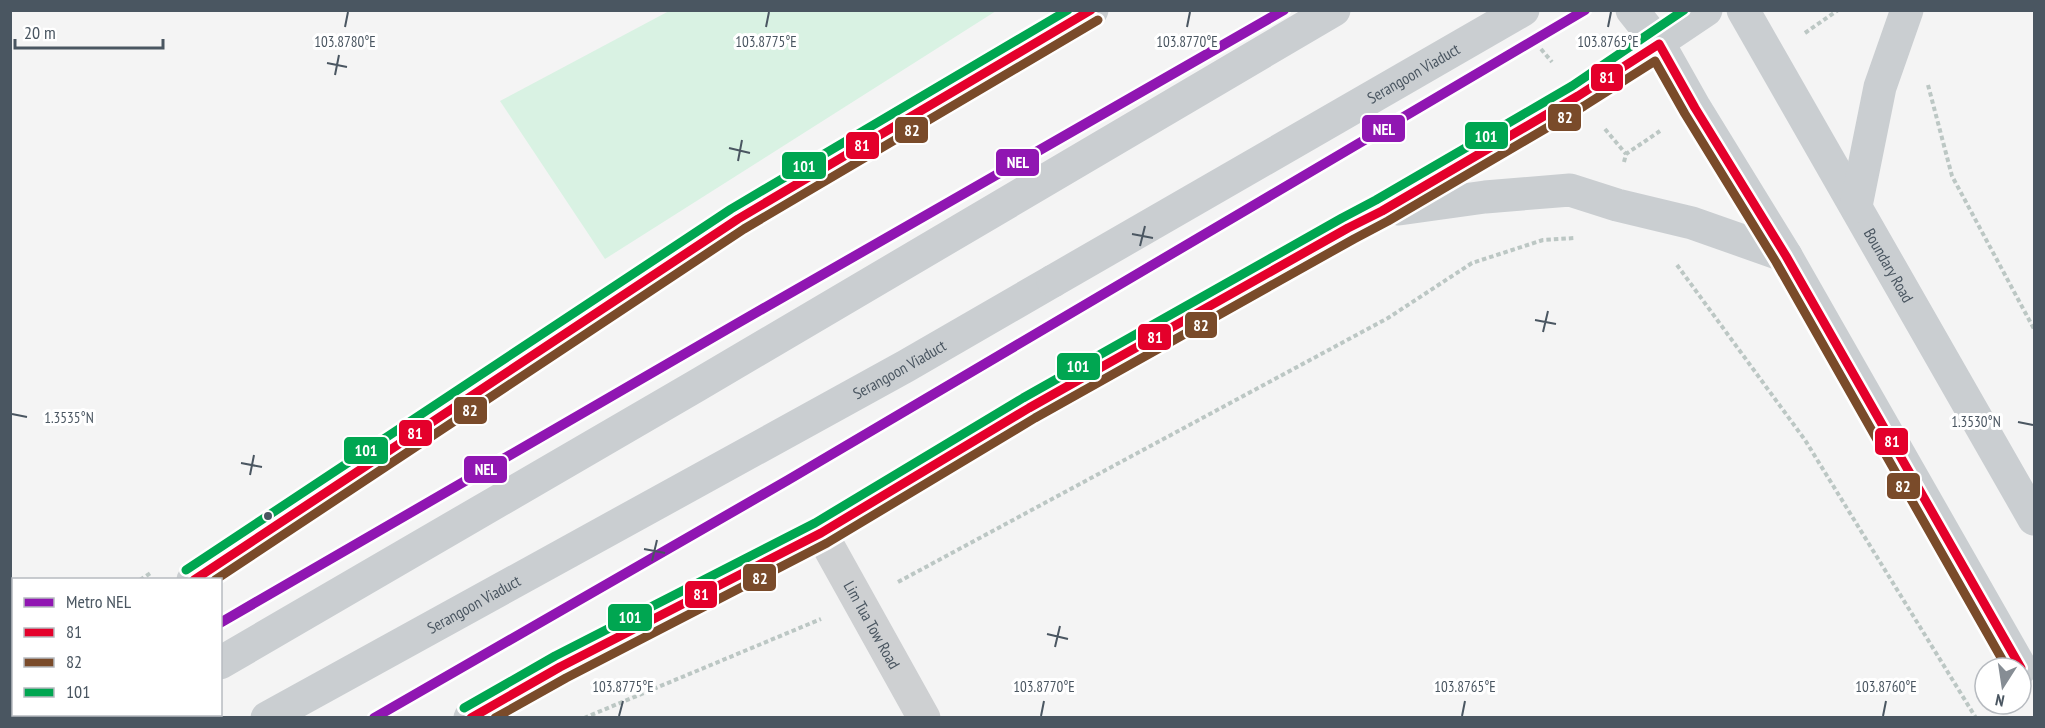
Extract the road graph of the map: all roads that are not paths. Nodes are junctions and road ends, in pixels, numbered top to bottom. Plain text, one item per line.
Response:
1 (1092, 10) edge
2 (1334, 10) edge
3 (1524, 10) edge
4 (1632, 10) edge
5 (1706, 10) edge
6 (1743, 10) edge
7 (1907, 10) edge
8 (1659, 44) junction
9 (1856, 206) junction
10 (1382, 211) junction
11 (1786, 256) junction
12 (2034, 519) edge
13 (821, 532) junction
14 (195, 578) edge
15 (2014, 656) edge
16 (222, 662) edge
17 (267, 717) edge
18 (470, 717) edge
19 (924, 717) edge

1 - 14 main road
2 - 16 main road
3 - 17 main road, Serangoon Viaduct, bridge
4 - 8 main road
5 - 8 main road
6 - 9 main road, Boundary Road
7 - 9 main road
8 - 10 main road
8 - 11 main road
9 - 12 main road, Boundary Road
10 - 11 main road
10 - 13 main road
11 - 15 main road
13 - 18 main road
13 - 19 street, Lim Tua Tow Road

